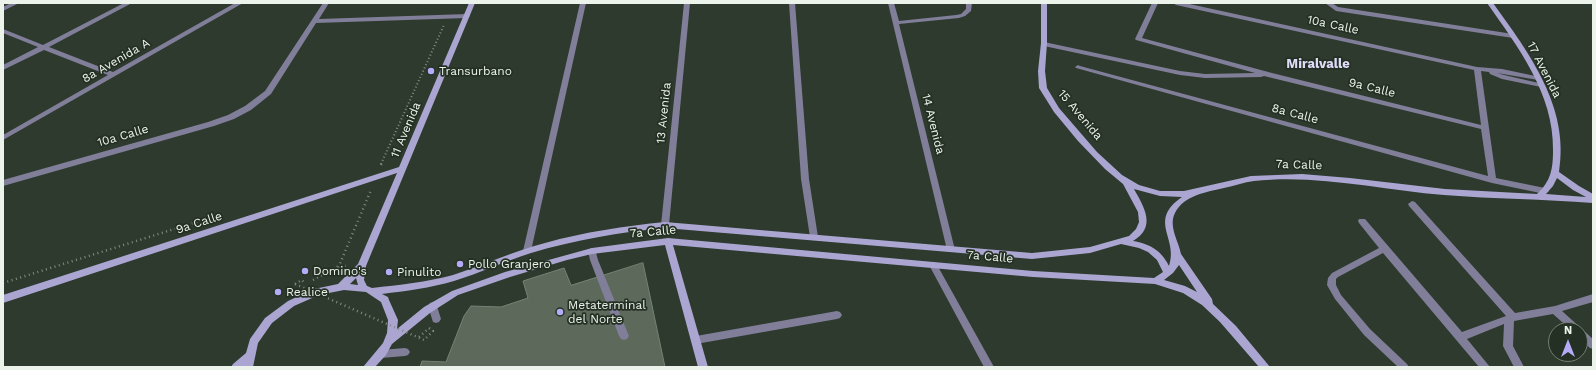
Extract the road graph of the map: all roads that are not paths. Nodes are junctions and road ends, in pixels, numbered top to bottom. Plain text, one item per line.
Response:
1 (16, 3) edge
2 (129, 3) edge
3 (240, 3) edge
4 (326, 3) edge
5 (472, 3) edge
6 (583, 3) edge
7 (687, 3) edge
8 (792, 3) edge
9 (891, 3) edge
10 (1044, 3) edge
11 (1155, 3) edge
12 (1176, 3) edge
13 (1328, 3) edge
14 (1490, 3) edge
15 (969, 7) edge
16 (3, 9) edge
17 (467, 16) junction
18 (314, 22) junction
19 (896, 23) junction
20 (3, 31) edge
21 (1513, 36) junction
22 (1044, 44) junction
23 (42, 48) junction
24 (1078, 67) dead end
25 (3, 68) edge
26 (1477, 69) junction
27 (114, 74) junction
28 (1270, 75) junction
29 (1540, 81) junction
30 (1485, 128) junction
31 (3, 138) edge
32 (402, 169) junction
33 (1555, 173) junction
34 (1492, 180) junction
35 (3, 183) edge
36 (1127, 183) junction
37 (1193, 193) junction
38 (1542, 193) junction
39 (1593, 197) edge
40 (1593, 200) edge
41 (1412, 204) dead end
42 (1362, 221) dead end
43 (665, 225) junction
44 (814, 237) junction
45 (668, 241) junction
46 (1121, 241) junction
47 (1384, 249) junction
48 (951, 250) junction
49 (527, 251) junction
50 (592, 251) junction
51 (1177, 256) junction
52 (933, 264) junction
53 (362, 266) junction
54 (1168, 272) junction
55 (1156, 281) junction
56 (338, 287) junction
57 (368, 290) junction
58 (1593, 298) edge
59 (3, 299) edge
60 (433, 306) junction
61 (1555, 310) junction
62 (1216, 313) junction
63 (837, 315) dead end
64 (1511, 318) junction
65 (436, 319) dead end
66 (1568, 322) edge
67 (624, 336) dead end
68 (1461, 337) junction
69 (696, 340) junction
70 (389, 341) junction
71 (405, 352) dead end
72 (381, 354) junction
73 (248, 356) junction
74 (236, 367) edge
75 (248, 367) edge
76 (368, 367) edge
77 (702, 367) edge
78 (989, 367) edge
79 (1265, 367) edge
80 (1404, 367) edge
81 (1485, 367) edge
82 (1519, 367) edge

1 - 16 street
2 - 23 street
3 - 27 street, 8a Avenida A
4 - 18 street, 10a Calle
5 - 17 main road, 11 Avenida
6 - 49 street
7 - 43 street, 13 Avenida
8 - 44 street
9 - 19 street, 14 Avenida
10 - 22 main road, 15 Avenida
11 - 28 street, 9a Calle
12 - 26 street, 10a Calle
13 - 21 street
14 - 21 main road, 17 Avenida
15 - 19 street
17 - 18 street
17 - 32 main road, 11 Avenida
18 - 35 street, 10a Calle
19 - 48 street, 14 Avenida
20 - 23 street
21 - 29 main road, 17 Avenida
22 - 28 street
22 - 36 main road, 15 Avenida
23 - 25 street
23 - 27 street
24 - 34 street, 8a Calle
26 - 29 street, 10a Calle
26 - 30 street
27 - 31 street, 8a Avenida A
28 - 30 street, 9a Calle
29 - 33 main road, 17 Avenida
30 - 34 street
32 - 53 main road, 11 Avenida
32 - 59 main road, 9a Calle
33 - 38 main road, 17 Avenida
33 - 39 main road
34 - 38 street, 8a Calle
36 - 37 main road
36 - 46 main road, 7a Calle
37 - 38 main road, 7a Calle
37 - 51 main road, 7a Calle
38 - 40 main road
41 - 64 street
42 - 47 street
43 - 44 main road, 7a Calle
43 - 49 main road, 7a Calle
44 - 48 main road, 7a Calle
45 - 50 main road, 7a Calle
45 - 52 main road, 7a Calle
45 - 69 main road
46 - 48 main road, 7a Calle
46 - 54 main road
47 - 68 street
47 - 80 street
49 - 57 main road, 7a Calle
50 - 60 main road, 7a Calle
50 - 67 street
51 - 54 main road
51 - 62 main road
52 - 55 main road, 7a Calle
52 - 78 street
53 - 56 main road, 11 Avenida
53 - 57 main road, 11 Avenida
54 - 55 main road
55 - 62 main road
56 - 57 main road, 7a Calle
56 - 73 main road
57 - 70 main road
58 - 61 street
60 - 65 street
60 - 70 main road, 7a Calle
61 - 64 street
61 - 66 street
62 - 79 main road
63 - 69 street
64 - 68 street
64 - 82 street
68 - 81 street
69 - 77 main road
70 - 72 main road
71 - 72 street
72 - 76 main road
73 - 74 main road
73 - 75 main road

